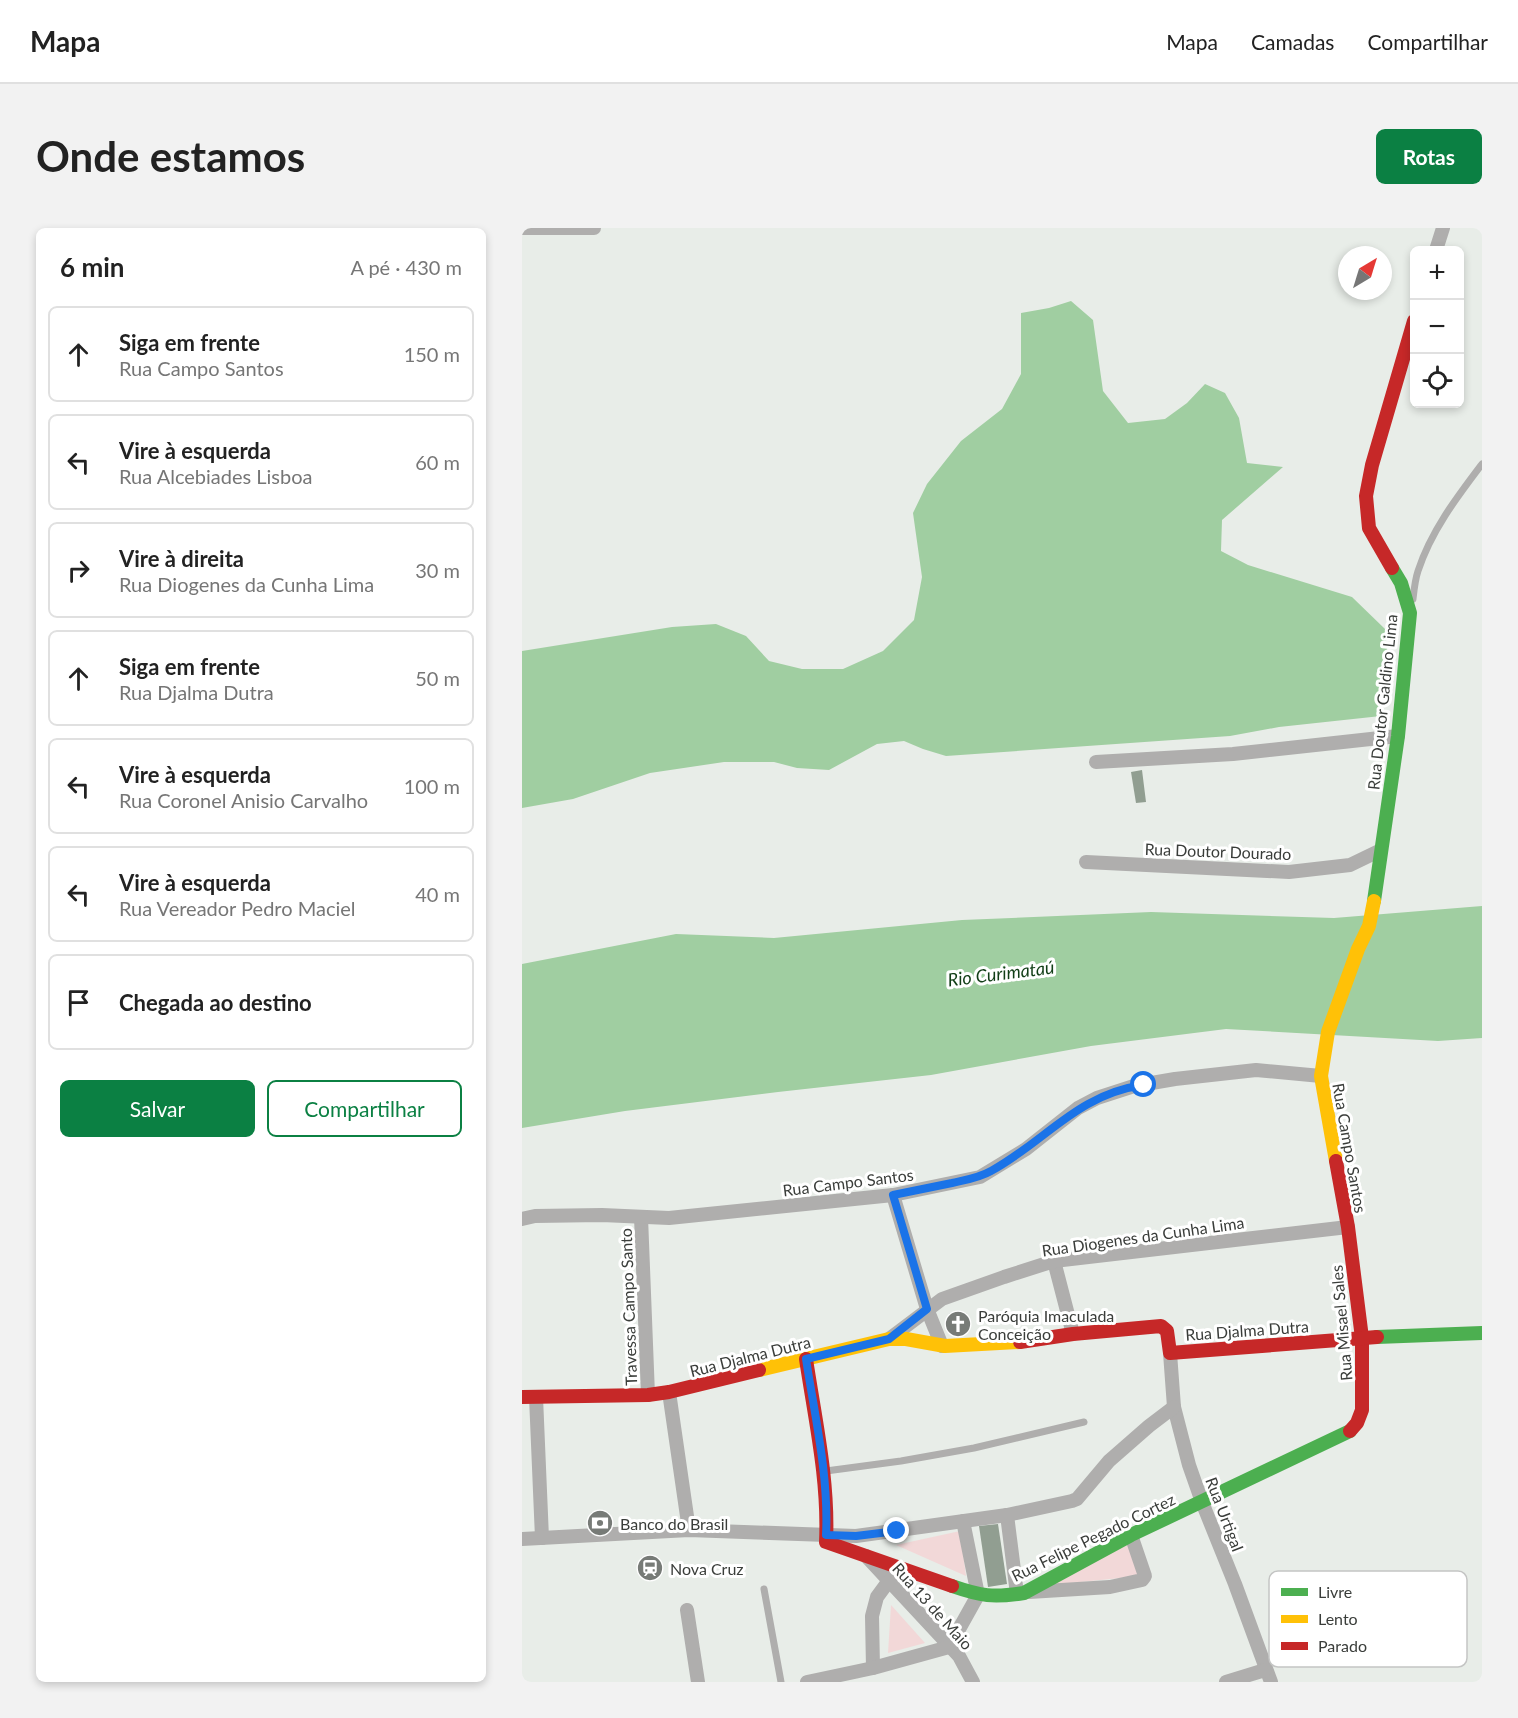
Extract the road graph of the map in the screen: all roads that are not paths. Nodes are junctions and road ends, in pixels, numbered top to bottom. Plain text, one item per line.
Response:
1 (522, 228) edge
2 (594, 228) edge
3 (1443, 228) edge
4 (1437, 246) edge
5 (1410, 335) edge
6 (1482, 464) edge
7 (1410, 613) junction
8 (1398, 736) junction
9 (1096, 762) dead end
10 (1381, 850) junction
11 (1086, 862) dead end
12 (1321, 1076) junction
13 (893, 1195) junction
14 (641, 1217) junction
15 (522, 1219) edge
16 (1348, 1227) junction
17 (1054, 1261) junction
18 (927, 1309) junction
19 (1482, 1333) edge
20 (1072, 1334) junction
21 (1362, 1338) junction
22 (889, 1339) junction
23 (942, 1346) junction
24 (1170, 1353) junction
25 (806, 1359) junction
26 (669, 1392) junction
27 (648, 1395) junction
28 (529, 1397) edge
29 (1174, 1407) junction
30 (1360, 1417) joint
31 (1084, 1422) dead end
32 (823, 1472) junction
33 (1202, 1502) junction
34 (1007, 1515) junction
35 (963, 1521) junction
36 (689, 1530) junction
37 (1131, 1535) junction
38 (542, 1538) junction
39 (826, 1538) junction
40 (522, 1539) edge
41 (864, 1555) junction
42 (888, 1582) junction
43 (764, 1589) dead end
44 (1021, 1594) junction
45 (978, 1595) junction
46 (687, 1610) dead end
47 (949, 1647) junction
48 (873, 1668) junction
49 (1268, 1676) edge
50 (698, 1682) edge
51 (781, 1682) edge
52 (807, 1682) edge
53 (973, 1682) edge
54 (1226, 1682) edge

1 - 2 street
3 - 4 street
5 - 7 street, Rua Doutor Galdino Lima
6 - 7 lane
7 - 8 street, Rua Doutor Galdino Lima
8 - 9 street
8 - 10 street, Rua Doutor Galdino Lima
10 - 11 street, Rua Doutor Dourado
10 - 12 street, Rua Doutor Galdino Lima
12 - 13 street, Rua Campo Santos
12 - 16 street, Rua Campo Santos
13 - 14 street, Rua Campo Santos
13 - 18 street
14 - 15 street, Rua Campo Santos
14 - 27 street, Travessa Campo Santo
16 - 17 street, Rua Diogenes da Cunha Lima
16 - 21 street, Rua Misael Sales
17 - 18 street, Rua Diogenes da Cunha Lima
17 - 20 street
18 - 22 street, Rua Diogenes da Cunha Lima
18 - 23 street
19 - 21 street, Rua Djalma Dutra
20 - 23 street, Rua Djalma Dutra
20 - 24 street, Rua Djalma Dutra
21 - 24 street, Rua Djalma Dutra
21 - 30 street, Rua Misael Sales
22 - 23 street, Rua Djalma Dutra
22 - 25 street, Rua Djalma Dutra
24 - 29 street, Rua Urtigal
25 - 26 street, Rua Djalma Dutra
25 - 32 street
26 - 27 street, Rua Djalma Dutra
26 - 36 street
27 - 28 street, Rua Djalma Dutra
28 - 38 street
29 - 33 street, Rua Urtigal
29 - 34 street
30 - 33 street, Rua Felipe Pegado Cortez
31 - 32 lane
32 - 39 street
33 - 37 street, Rua Felipe Pegado Cortez
33 - 49 street, Rua Urtigal
34 - 35 street
34 - 44 street
35 - 39 street
35 - 45 street
36 - 38 street
36 - 39 street
37 - 44 street, Rua Felipe Pegado Cortez
37 - 44 street
38 - 40 street
39 - 41 street, Rua Felipe Pegado Cortez
41 - 42 street, Rua 13 de Maio
41 - 45 street, Rua Felipe Pegado Cortez
42 - 47 street, Rua 13 de Maio
42 - 48 street
43 - 51 lane
44 - 45 street, Rua Felipe Pegado Cortez
45 - 47 street
46 - 50 street
47 - 48 street
47 - 53 street, Rua 13 de Maio
48 - 52 street
49 - 54 street

